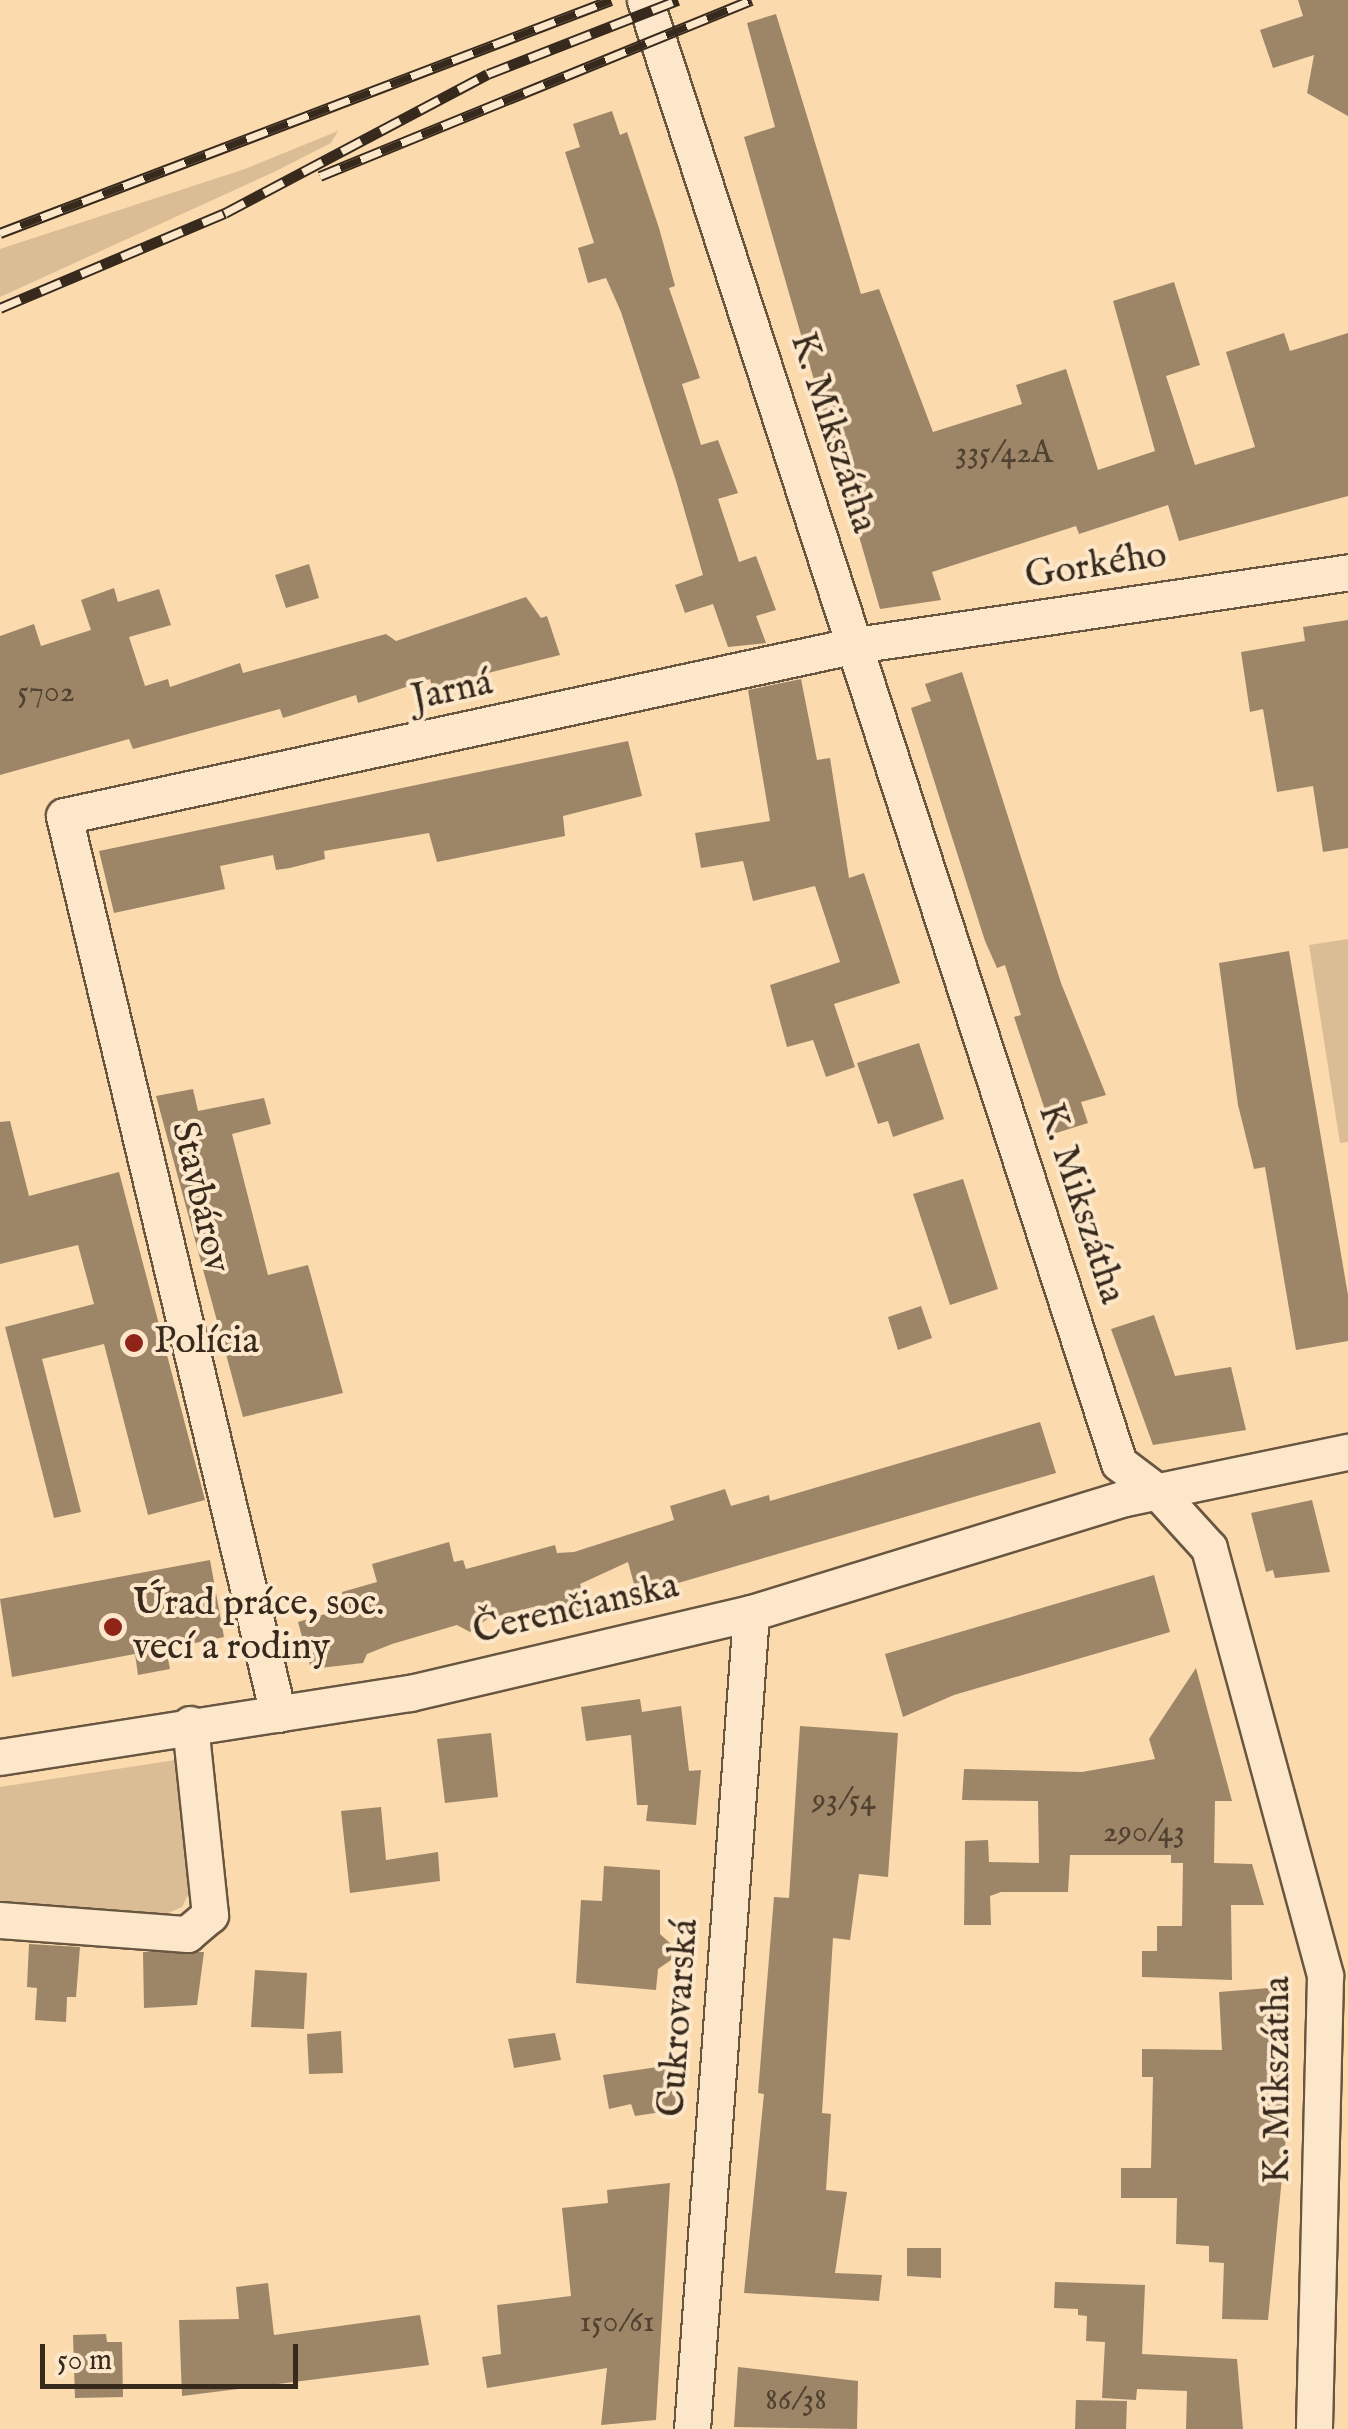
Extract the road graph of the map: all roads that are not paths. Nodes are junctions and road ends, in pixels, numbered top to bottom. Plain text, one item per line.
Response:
1 (645, 0) edge
2 (1348, 572) edge
3 (856, 646) junction
4 (64, 816) joint
5 (1348, 1452) edge
6 (1160, 1494) junction
7 (751, 1613) junction
8 (278, 1714) junction
9 (190, 1724) junction
10 (0, 1757) edge
11 (0, 1920) edge
12 (1337, 1976) edge
13 (692, 2429) edge
14 (1314, 2429) edge

1 - 3 street, K. Mikszátha
2 - 3 street, Gorkého
3 - 4 street, Jarná
3 - 6 street, K. Mikszátha
4 - 8 street, Stavbárov
5 - 6 street, Čerenčianska
6 - 7 street, Čerenčianska
6 - 12 street, K. Mikszátha
7 - 8 street, Čerenčianska
7 - 13 street, Cukrovarská
8 - 9 street, Čerenčianska
9 - 10 street, Čerenčianska
9 - 11 street
12 - 14 street, K. Mikszátha

